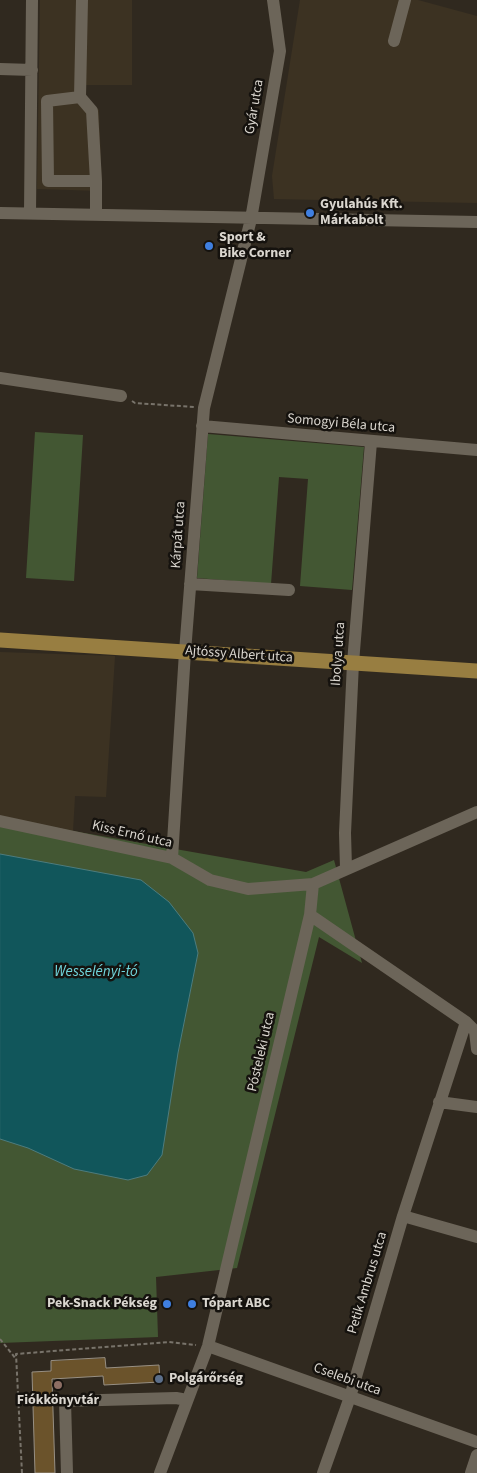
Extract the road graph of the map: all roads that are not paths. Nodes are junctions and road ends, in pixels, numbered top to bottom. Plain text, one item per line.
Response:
1 (32, 0) edge
2 (82, 0) edge
3 (274, 0) edge
4 (406, 0) edge
5 (394, 41) dead end
6 (0, 69) edge
7 (32, 70) junction
8 (80, 97) junction
9 (96, 181) junction
10 (0, 213) edge
11 (30, 213) junction
12 (96, 215) junction
13 (251, 219) junction
14 (477, 222) edge
15 (0, 378) edge
16 (121, 396) road end
17 (202, 426) junction
18 (371, 442) junction
19 (477, 450) edge
20 (190, 584) junction
21 (289, 590) dead end
22 (0, 640) edge
23 (185, 652) junction
24 (353, 663) junction
25 (477, 671) edge
26 (477, 812) edge
27 (0, 821) edge
28 (172, 858) junction
29 (346, 868) junction
30 (313, 884) junction
31 (310, 915) junction
32 (472, 1019) edge
33 (477, 1049) edge
34 (440, 1102) junction
35 (477, 1107) edge
36 (403, 1216) junction
37 (477, 1237) edge
38 (208, 1346) junction
39 (350, 1397) junction
40 (187, 1400) junction
41 (477, 1442) edge
42 (477, 1455) edge
43 (67, 1473) edge
44 (160, 1473) edge
45 (323, 1473) edge
46 (471, 1473) edge

1 - 7 street
2 - 8 street
3 - 13 street, Gyár utca
4 - 5 street
6 - 7 street
7 - 11 street
8 - 9 street
8 - 9 street
9 - 12 street
10 - 11 street
11 - 12 street
12 - 13 street
13 - 14 street
13 - 17 street, Kárpát utca
15 - 16 street
17 - 18 street, Somogyi Béla utca
17 - 20 street, Kárpát utca
18 - 19 street, Somogyi Béla utca
18 - 24 street, Ibolya utca
20 - 21 street
20 - 23 street, Kárpát utca
22 - 23 main road, Ajtóssy Albert utca
23 - 24 main road, Ajtóssy Albert utca
23 - 28 street, Kárpát utca
24 - 25 main road, Ajtóssy Albert utca
24 - 29 street, Ibolya utca
26 - 29 street
27 - 28 street, Kiss Ernő utca
28 - 30 street, Kiss Ernő utca
29 - 30 street
30 - 31 street, Pósteleki utca
31 - 32 street
31 - 38 street, Pósteleki utca
32 - 33 street
32 - 34 street, Petik Ambrus utca
34 - 35 street
34 - 36 street, Petik Ambrus utca
36 - 37 street
36 - 39 street, Petik Ambrus utca
38 - 39 street, Cselebi utca
38 - 40 street, Pósteleki utca
39 - 41 street, Cselebi utca
39 - 45 street, Petik Ambrus utca
40 - 43 street
40 - 44 street, Pósteleki utca
42 - 46 street

